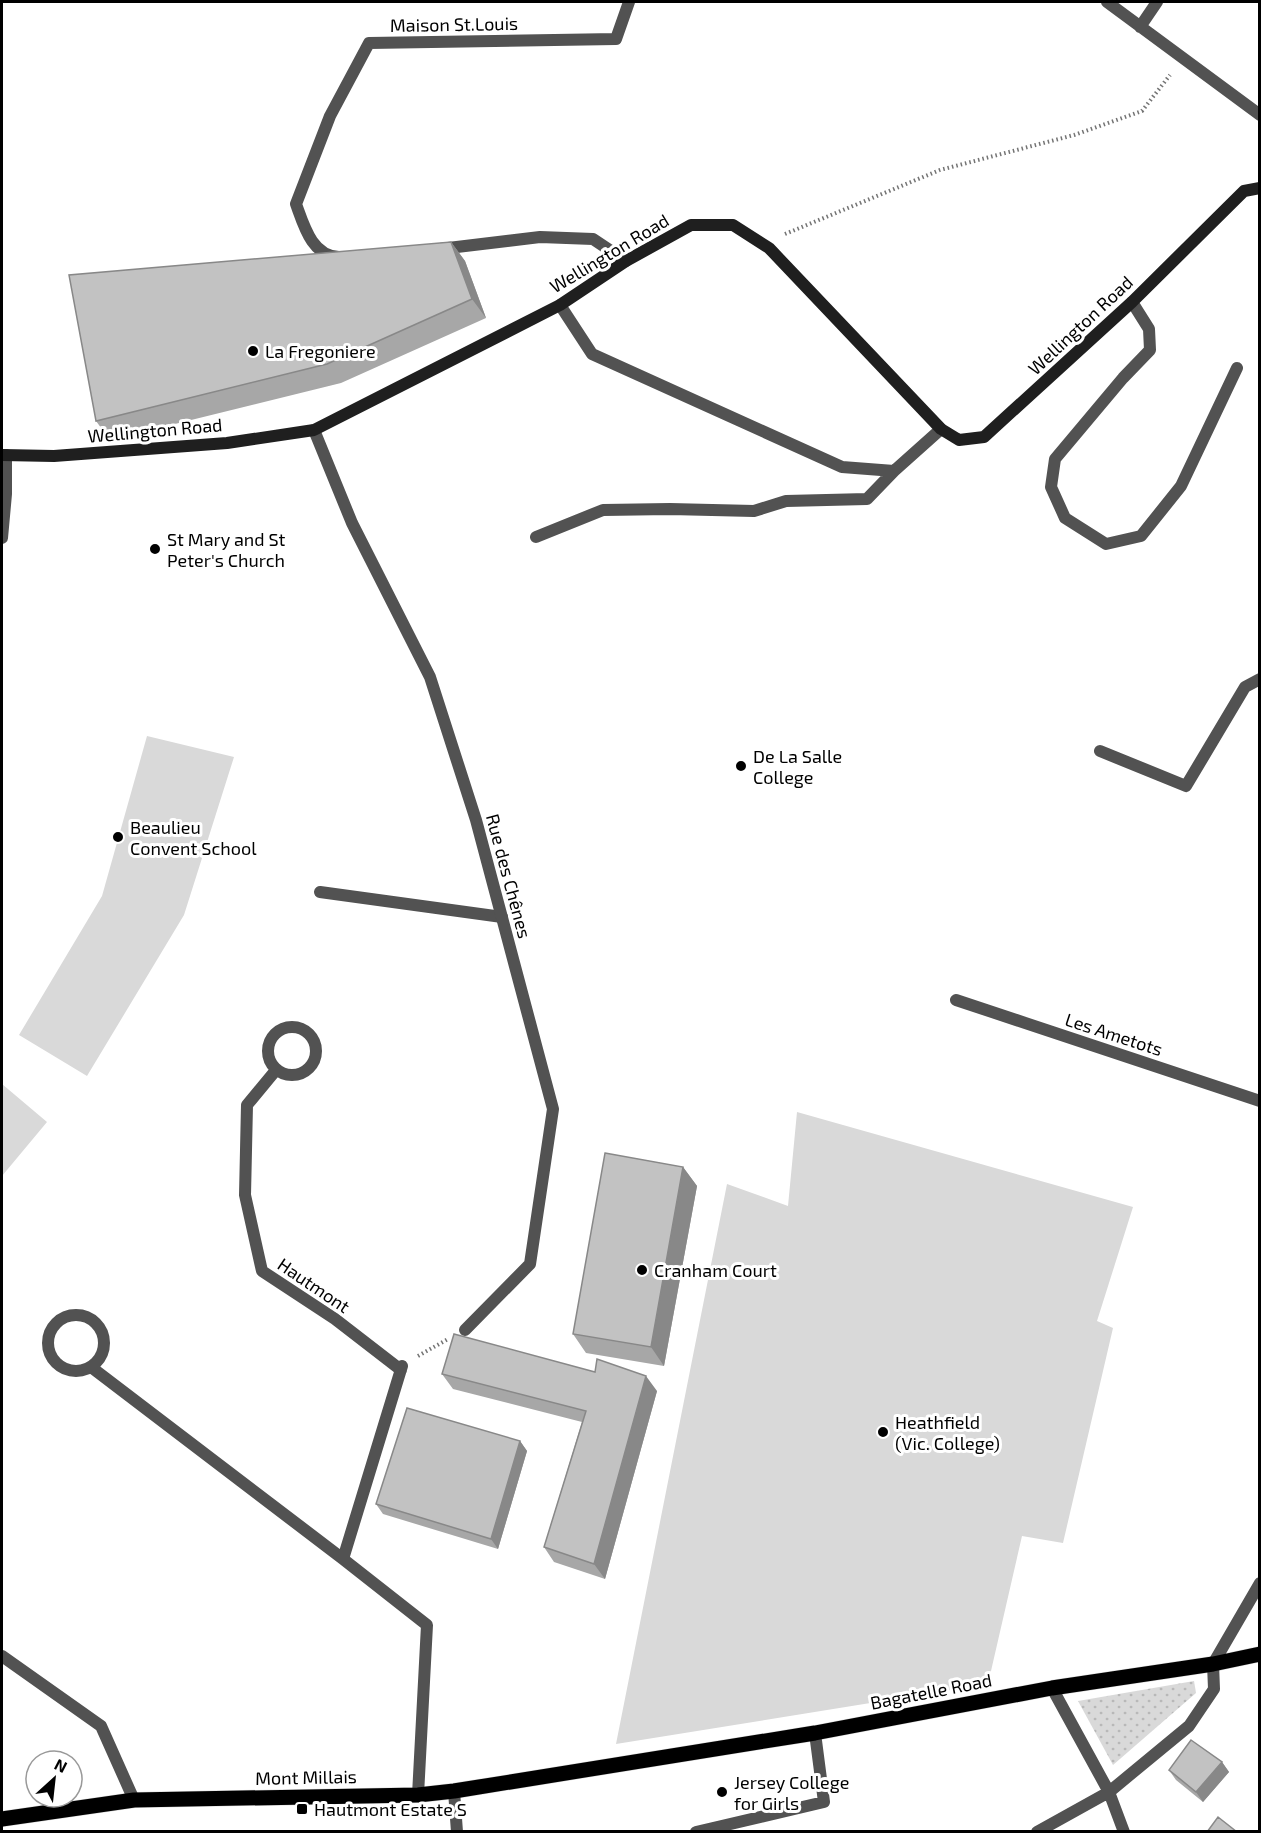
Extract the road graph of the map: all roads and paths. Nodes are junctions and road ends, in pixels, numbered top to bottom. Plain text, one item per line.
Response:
1 (629, 2) edge
2 (1107, 2) edge
3 (1157, 2) edge
4 (1140, 27) junction
5 (1183, 58) junction
6 (1260, 114) edge
7 (1260, 188) edge
8 (769, 249) junction
9 (424, 252) edge
10 (350, 257) edge
11 (627, 261) junction
12 (1132, 302) junction
13 (560, 305) junction
14 (1237, 368) dead end
15 (941, 429) junction
16 (314, 430) junction
17 (4, 455) edge
18 (894, 471) junction
19 (536, 537) dead end
20 (2, 538) edge
21 (1260, 679) edge
22 (1100, 751) dead end
23 (320, 892) dead end
24 (502, 917) junction
25 (956, 1000) dead end
26 (276, 1070) junction
27 (1260, 1101) edge
28 (465, 1330) joint
29 (91, 1367) junction
30 (401, 1368) junction
31 (343, 1558) junction
32 (1260, 1583) edge
33 (1260, 1654) edge
34 (2, 1656) edge
35 (1212, 1664) junction
36 (1052, 1688) junction
37 (815, 1732) junction
38 (610, 1766) joint
39 (454, 1791) junction
40 (1109, 1792) junction
41 (418, 1795) junction
42 (134, 1800) junction
43 (2, 1819) edge
44 (457, 1832) edge
45 (696, 1832) edge
46 (1037, 1832) edge
47 (1124, 1832) edge

1 - 10 street, Maison St.Louis
2 - 4 street
3 - 4 street
4 - 5 street
5 - 6 street
5 - 8 path
7 - 12 main road, Wellington Road
8 - 11 main road, Wellington Road
8 - 15 main road, Wellington Road
9 - 11 street
11 - 13 main road, Wellington Road
12 - 14 street
12 - 15 main road, Wellington Road
13 - 16 main road, Wellington Road
13 - 18 street
15 - 18 street
16 - 17 main road, Wellington Road
16 - 24 street, Rue des Chênes
17 - 20 street
18 - 19 street
21 - 22 street
23 - 24 street
24 - 28 street, Rue des Chênes
25 - 27 street, Les Ametots
26 - 26 street
26 - 30 street, Hautmont
28 - 30 path
29 - 29 street
29 - 31 street
30 - 31 street
31 - 41 street
32 - 35 street
33 - 35 main road, Bagatelle Road
34 - 42 street
35 - 36 main road, Bagatelle Road
35 - 40 street
36 - 37 main road, Bagatelle Road
36 - 40 street
37 - 38 main road, Bagatelle Road
37 - 45 street
38 - 39 main road, Mont Millais
39 - 41 main road, Mont Millais
39 - 44 street
40 - 46 street
40 - 47 street
41 - 42 main road, Mont Millais
42 - 43 main road, Mont Millais

